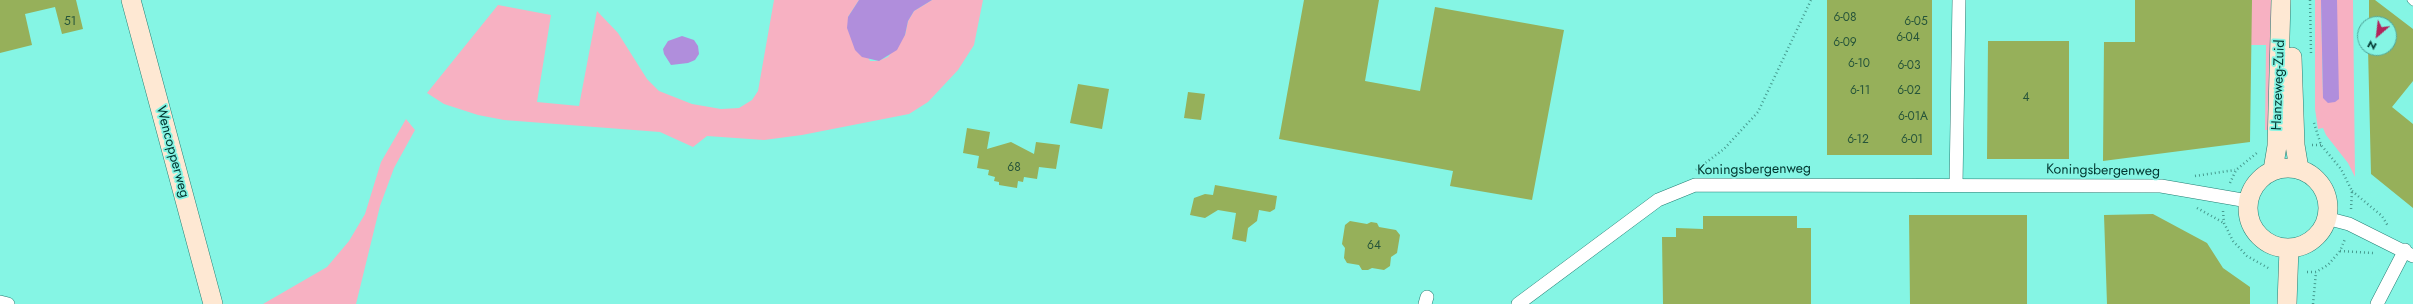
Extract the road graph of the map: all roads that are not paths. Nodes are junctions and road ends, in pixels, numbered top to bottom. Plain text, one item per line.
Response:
1 (131, 0) edge
2 (1959, 0) edge
3 (2281, 0) edge
4 (2292, 0) edge
5 (2299, 169) junction
6 (2273, 170) junction
7 (1956, 186) junction
8 (2248, 201) junction
9 (2326, 218) junction
10 (2289, 248) junction
11 (2409, 253) edge
12 (0, 302) edge
13 (8, 304) edge
14 (213, 304) edge
15 (1518, 304) edge
16 (2287, 304) edge
17 (2378, 304) edge

1 - 14 street, Wencopperweg
2 - 7 street
3 - 6 street, Hanzeweg-Zuid
4 - 5 street, Hanzeweg-Zuid
5 - 6 street
5 - 9 street
6 - 8 street
7 - 8 street, Koningsbergenweg
7 - 15 street, Koningsbergenweg
8 - 10 street
9 - 10 street
9 - 11 street
10 - 16 street
11 - 17 street
12 - 13 street

